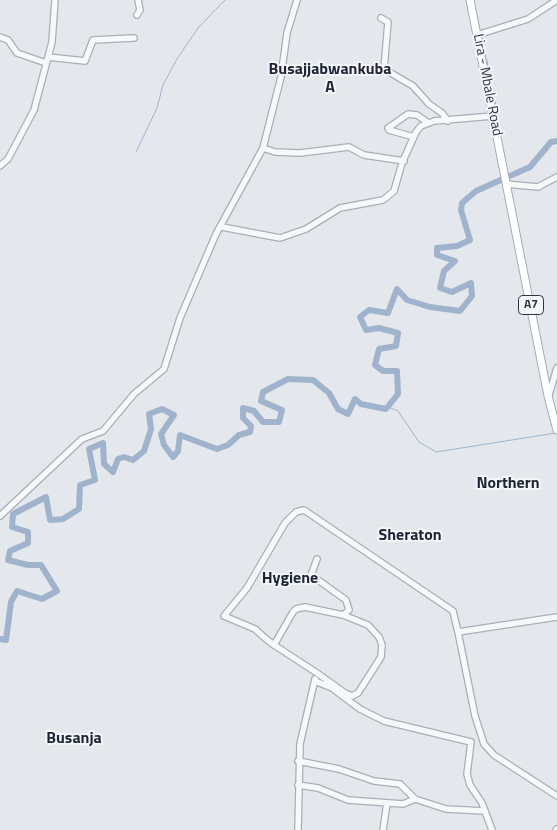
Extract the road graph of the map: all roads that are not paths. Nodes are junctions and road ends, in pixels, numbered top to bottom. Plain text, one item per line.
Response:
1 (54, 0) edge
2 (138, 0) edge
3 (297, 0) edge
4 (470, 0) edge
5 (557, 0) edge
6 (137, 15) dead end
7 (381, 18) dead end
8 (477, 35) junction
9 (0, 37) edge
10 (134, 38) dead end
11 (47, 60) junction
12 (493, 116) junction
13 (448, 121) junction
14 (426, 122) junction
15 (414, 137) junction
16 (263, 148) junction
17 (404, 161) junction
18 (0, 166) edge
19 (557, 177) edge
20 (505, 182) junction
21 (222, 227) junction
22 (557, 368) edge
23 (548, 396) junction
24 (557, 430) edge
25 (0, 516) edge
26 (317, 559) dead end
27 (343, 615) junction
28 (557, 618) edge
29 (458, 632) junction
30 (274, 645) junction
31 (317, 673) junction
32 (314, 681) junction
33 (298, 761) junction
34 (298, 785) junction
35 (557, 796) edge
36 (415, 800) junction
37 (387, 803) junction
38 (485, 811) junction
39 (298, 830) edge
40 (383, 830) edge
41 (492, 830) edge

1 - 11 street
2 - 6 street
3 - 16 street
4 - 8 main road, Lira - Mbale Road / A7
5 - 8 street
7 - 13 street
8 - 12 main road, Lira - Mbale Road / A7
9 - 11 street
10 - 11 street
11 - 18 street
12 - 13 street
12 - 20 main road, Lira - Mbale Road / A7
13 - 14 street
14 - 15 street
14 - 15 street
15 - 17 street
16 - 17 street
16 - 21 street
17 - 21 street
19 - 20 street
20 - 23 main road, A7
21 - 25 street
22 - 23 street
23 - 24 main road, A7
26 - 27 street
27 - 30 street
27 - 31 street
28 - 29 street
29 - 30 street
29 - 35 street
30 - 31 street
31 - 32 street
32 - 33 street
32 - 38 street
33 - 34 street
33 - 36 street
34 - 37 street
34 - 39 street
36 - 37 street
36 - 38 street
37 - 40 street
38 - 41 street

